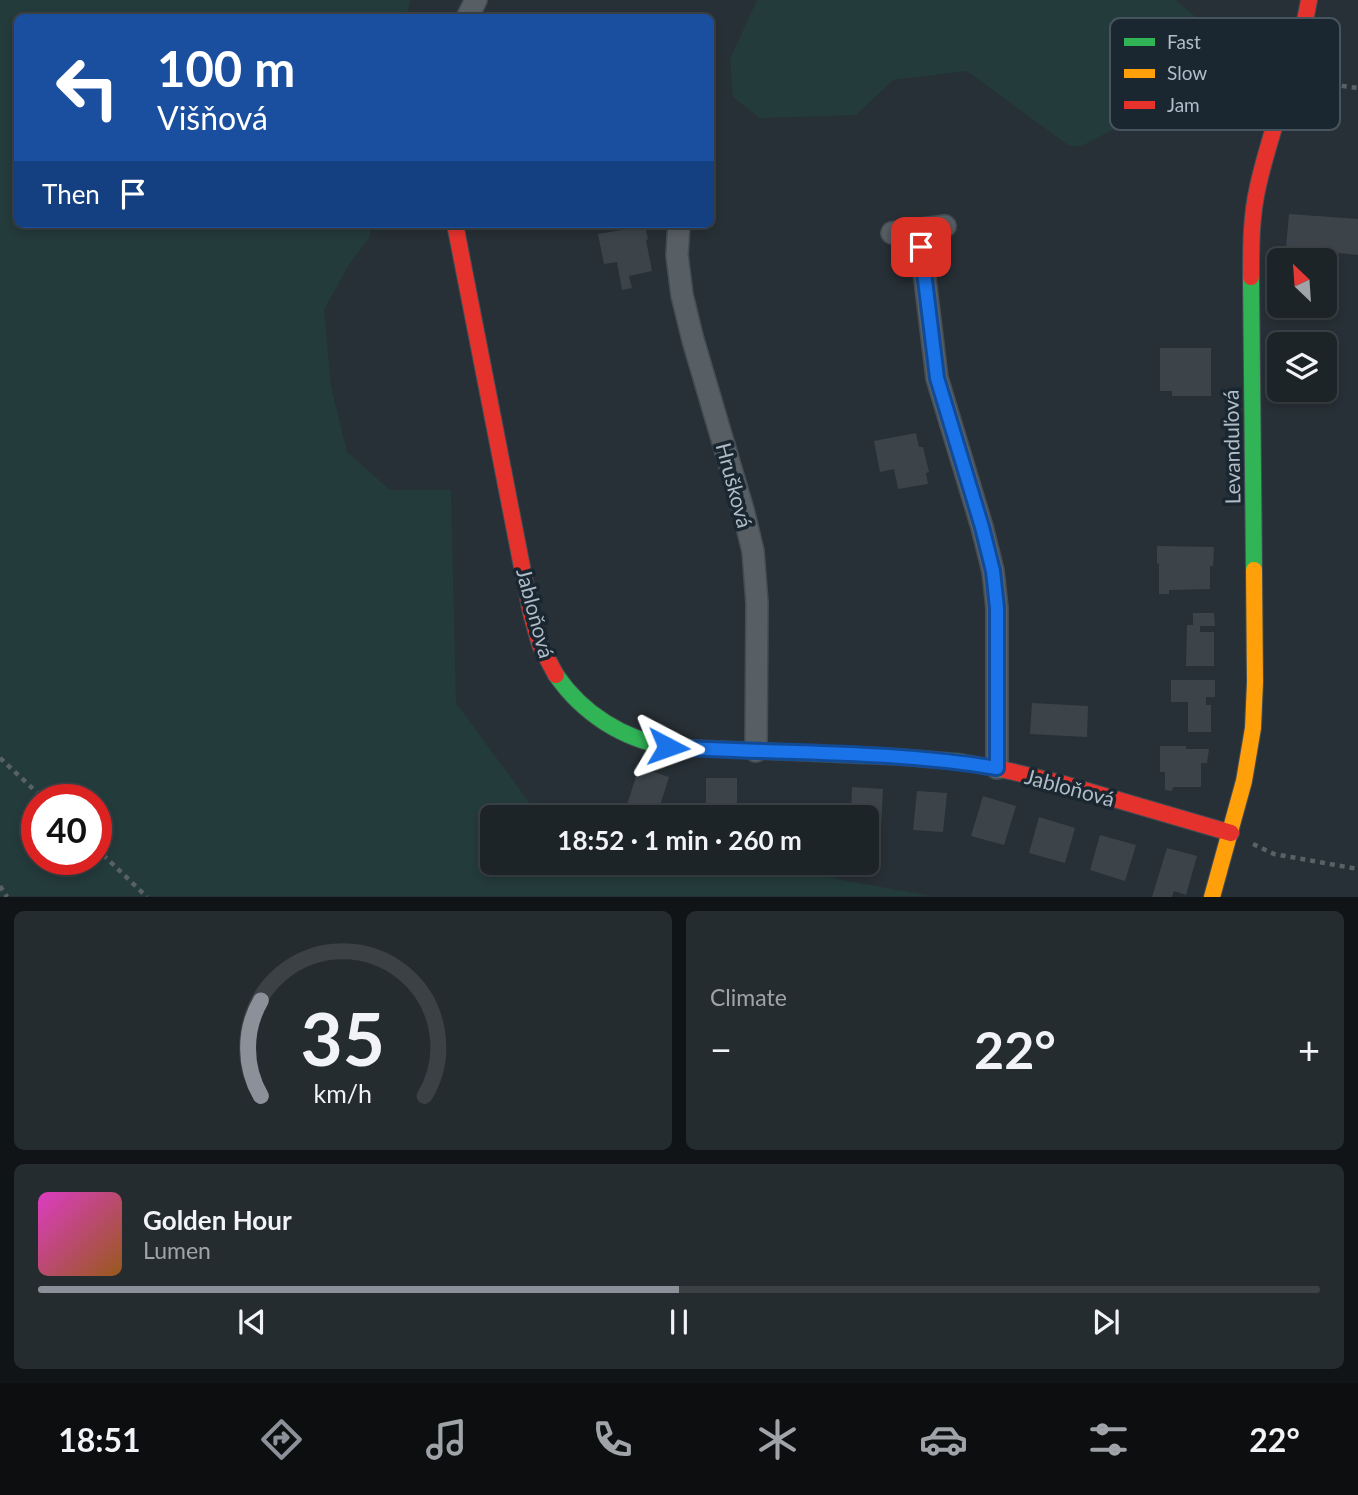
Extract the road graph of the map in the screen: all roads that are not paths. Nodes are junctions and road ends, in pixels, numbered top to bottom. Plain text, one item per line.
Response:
1 (1309, 0) edge
2 (1306, 18) edge
3 (1273, 130) edge
4 (945, 226) dead end
5 (456, 228) edge
6 (679, 228) edge
7 (919, 230) junction
8 (892, 233) dead end
9 (756, 751) junction
10 (997, 768) junction
11 (1231, 833) junction
12 (1212, 897) edge

1 - 2 street, Levanduľová
3 - 11 street, Levanduľová
4 - 7 street
5 - 9 street, Jabloňová
6 - 9 street, Hrušková
7 - 8 street
7 - 10 street
9 - 10 street, Jabloňová
10 - 11 street, Jabloňová
11 - 12 street, Levanduľová

